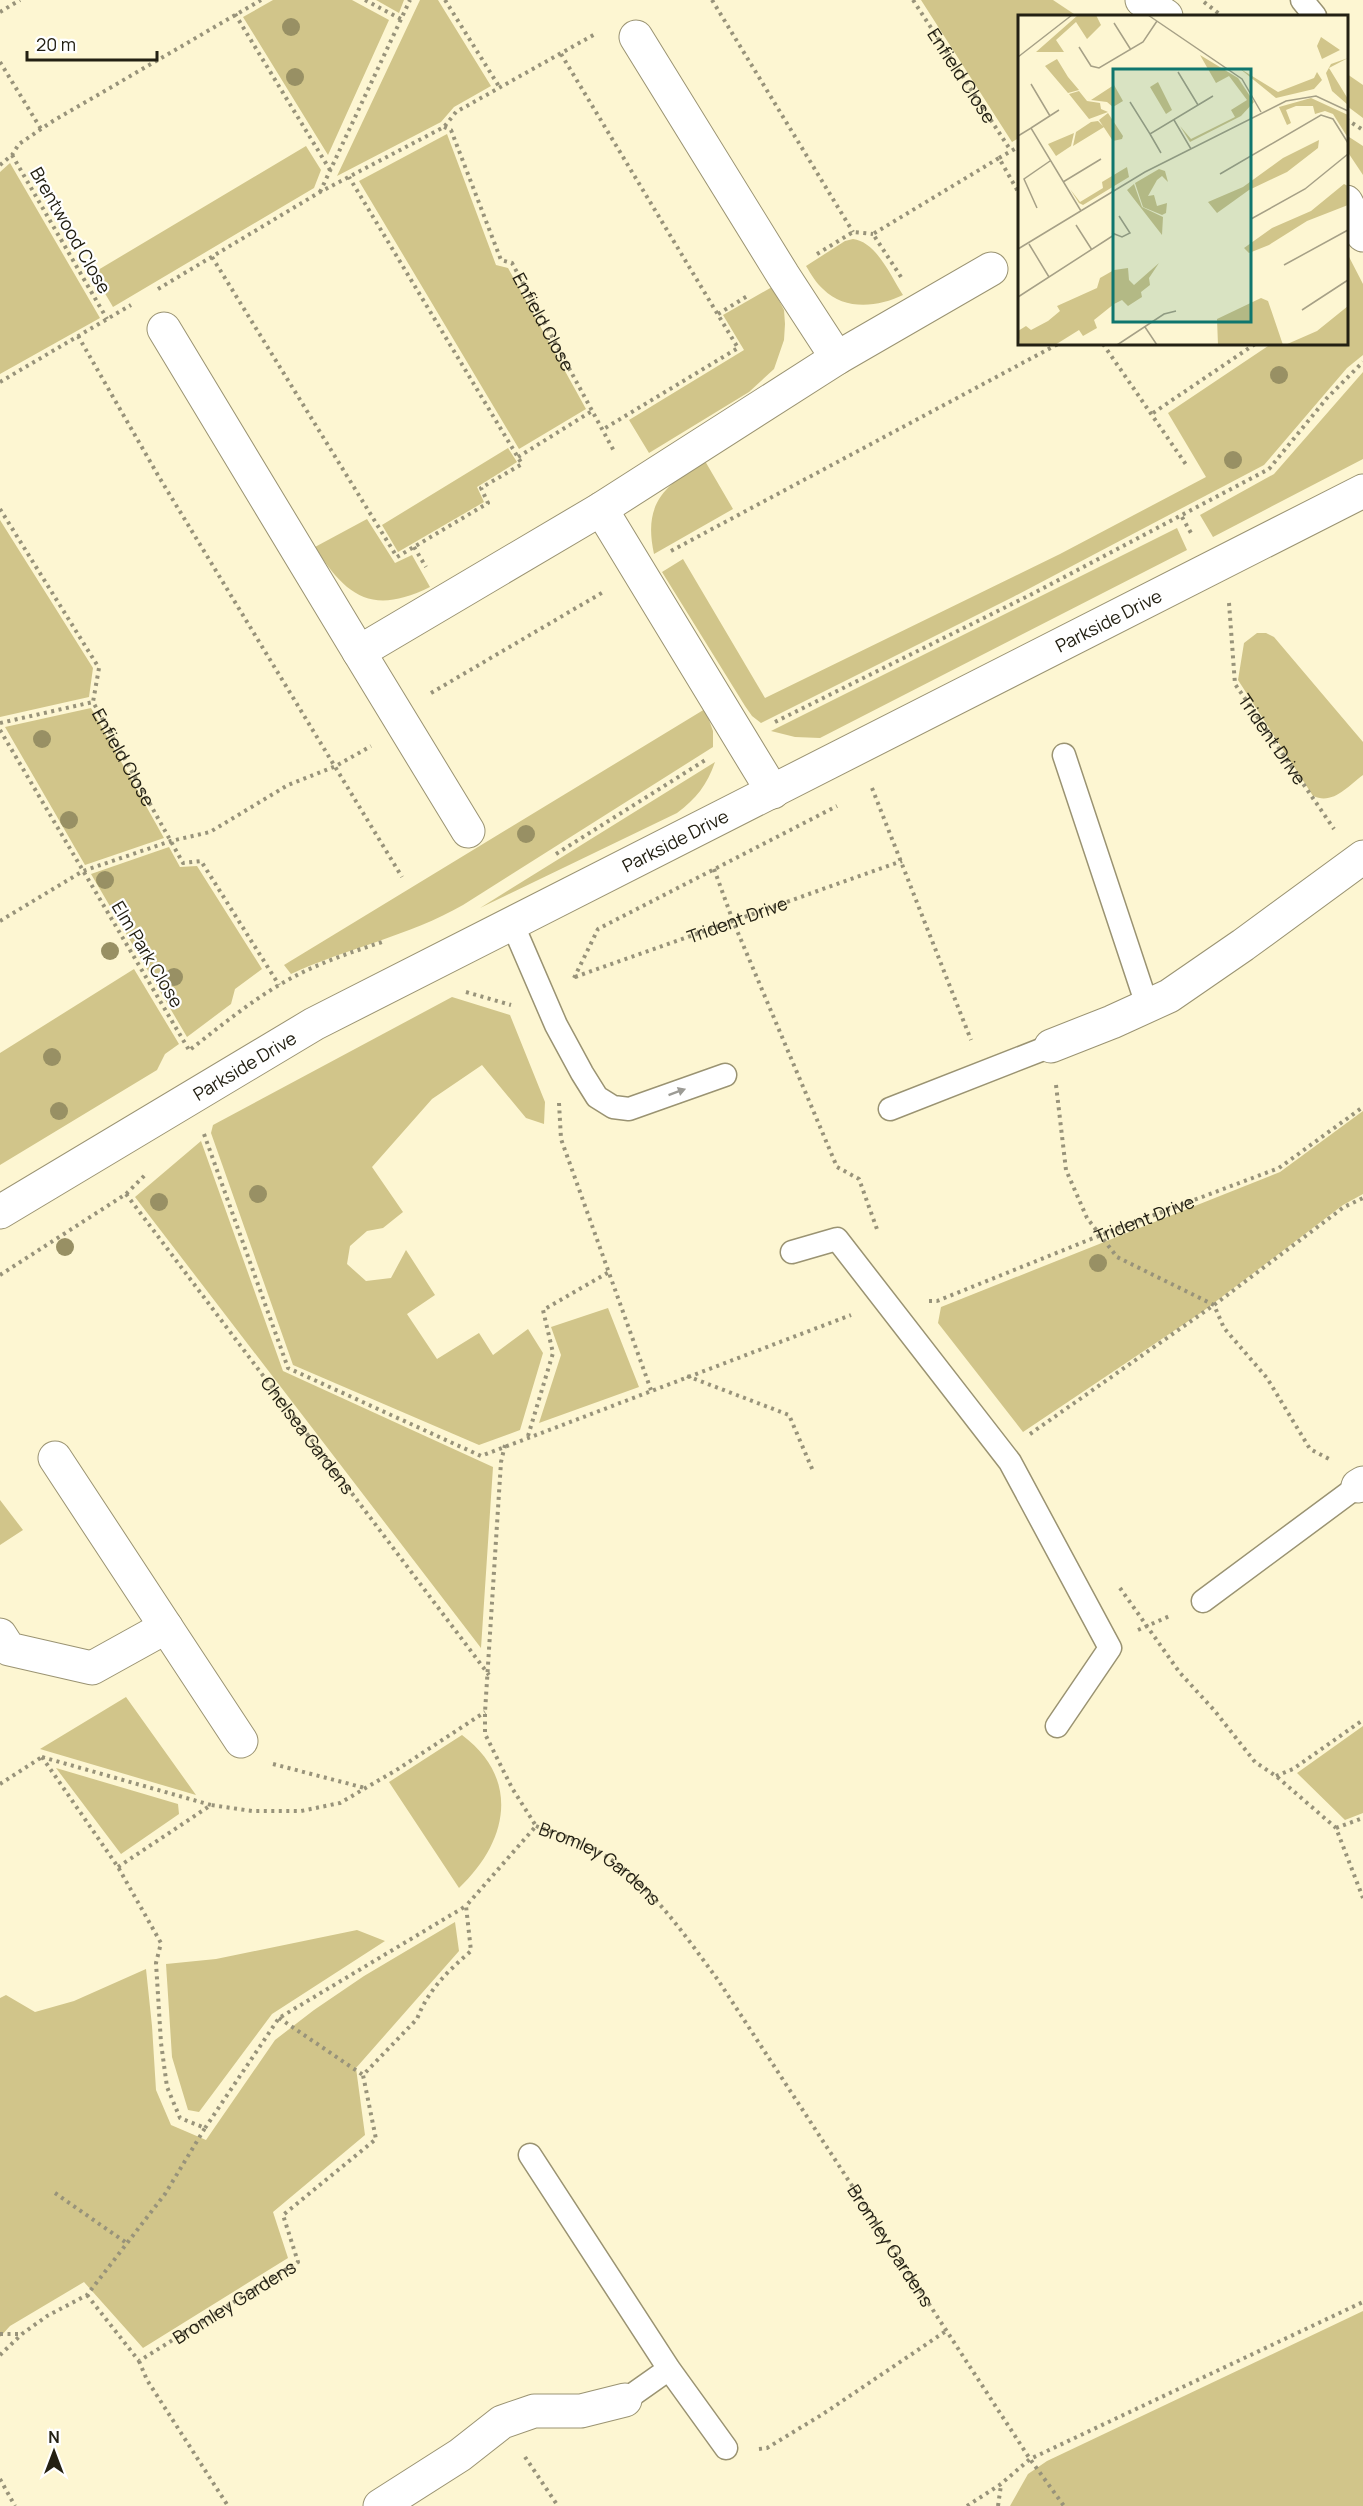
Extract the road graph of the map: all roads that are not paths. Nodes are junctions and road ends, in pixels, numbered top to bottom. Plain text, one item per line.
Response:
1 (1142, 0) edge
2 (1302, 0) edge
3 (1164, 15) edge
4 (1314, 15) edge
5 (636, 37) dead end
6 (1348, 204) edge
7 (1363, 235) edge
8 (991, 269) dead end
9 (164, 329) dead end
10 (837, 358) junction
11 (1363, 491) edge
12 (601, 509) junction
13 (359, 652) junction
14 (1065, 755) dead end
15 (773, 792) junction
16 (468, 831) dead end
17 (1360, 859) edge
18 (512, 923) junction
19 (1147, 1005) junction
20 (1051, 1046) joint
21 (725, 1075) dead end
22 (890, 1109) dead end
23 (0, 1212) edge
24 (792, 1252) dead end
25 (55, 1458) dead end
26 (1360, 1485) edge
27 (1203, 1601) dead end
28 (166, 1627) junction
29 (3, 1647) edge
30 (1057, 1726) dead end
31 (241, 1741) road end
32 (530, 2155) dead end
33 (669, 2369) junction
34 (625, 2400) joint
35 (726, 2448) road end
36 (380, 2506) edge

1 - 3 street
2 - 4 lane
5 - 10 street
6 - 7 street
8 - 10 street
9 - 13 street
10 - 12 street
11 - 15 street, Parkside Drive
12 - 13 street
12 - 15 street
13 - 16 street
14 - 19 lane
15 - 18 street, Parkside Drive
17 - 19 street
18 -> 21 lane
18 - 23 street, Parkside Drive
19 - 20 street
20 - 22 lane
24 - 30 lane
25 - 28 street
26 - 27 lane
28 - 29 street
28 - 31 street
32 - 33 lane
33 - 34 lane
33 - 35 lane
34 - 36 street

